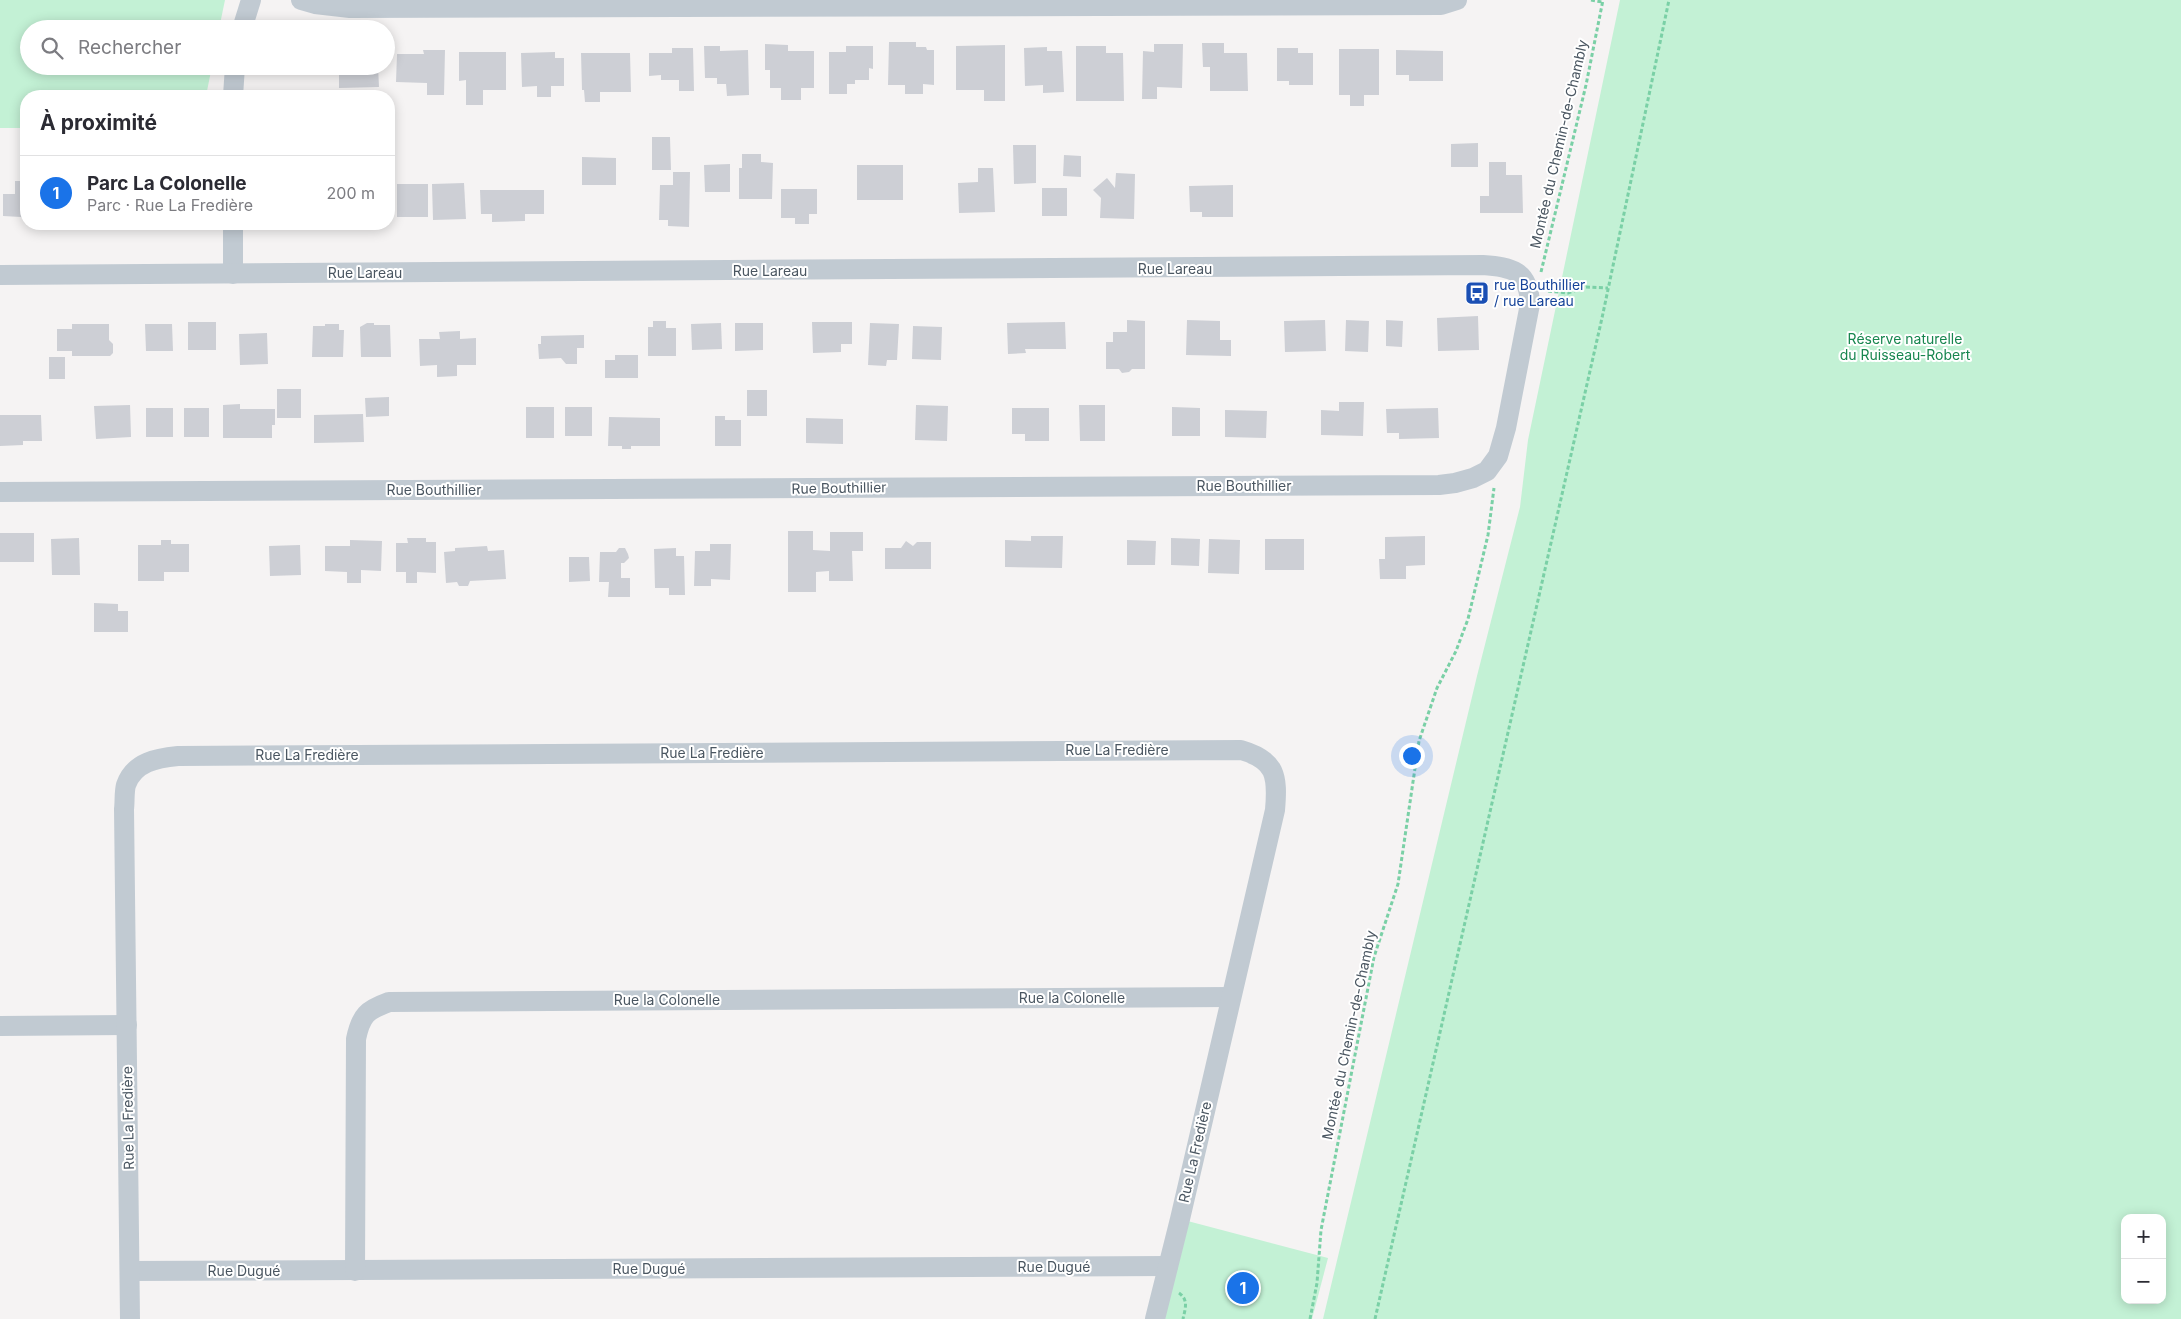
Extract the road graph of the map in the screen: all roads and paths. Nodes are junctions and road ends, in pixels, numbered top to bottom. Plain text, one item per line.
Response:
1 (251, 0) edge
2 (301, 0) edge
3 (1457, 0) edge
4 (1591, 0) edge
5 (1669, 0) edge
6 (1603, 1) edge
7 (667, 4) edge
8 (245, 20) edge
9 (234, 75) edge
10 (233, 90) edge
11 (233, 230) edge
12 (233, 274) junction
13 (0, 276) edge
14 (1608, 288) junction
15 (1530, 289) junction
16 (1486, 471) junction
17 (0, 492) edge
18 (1231, 997) junction
19 (127, 1025) junction
20 (0, 1026) edge
21 (1168, 1266) junction
22 (355, 1270) junction
23 (130, 1271) junction
24 (130, 1319) edge
25 (1155, 1319) edge
26 (1310, 1319) edge
27 (1375, 1319) edge

1 - 8 street
2 - 7 street
3 - 7 street
4 - 6 path
5 - 14 path
6 - 15 path, Montée du Chemin-de-Chambly
9 - 10 street
11 - 12 street
12 - 13 street, Rue Lareau
12 - 15 street, Rue Lareau
14 - 15 path
14 - 27 path
15 - 16 street
16 - 17 street, Rue Bouthillier
16 - 26 path, Montée du Chemin-de-Chambly
18 - 19 street, Rue La Fredière
18 - 21 street, Rue La Fredière
18 - 22 street, Rue la Colonelle
19 - 20 street
19 - 23 street, Rue La Fredière
21 - 22 street, Rue Dugué
21 - 25 street, Rue La Fredière
22 - 23 street, Rue Dugué
23 - 24 street, Rue La Fredière

